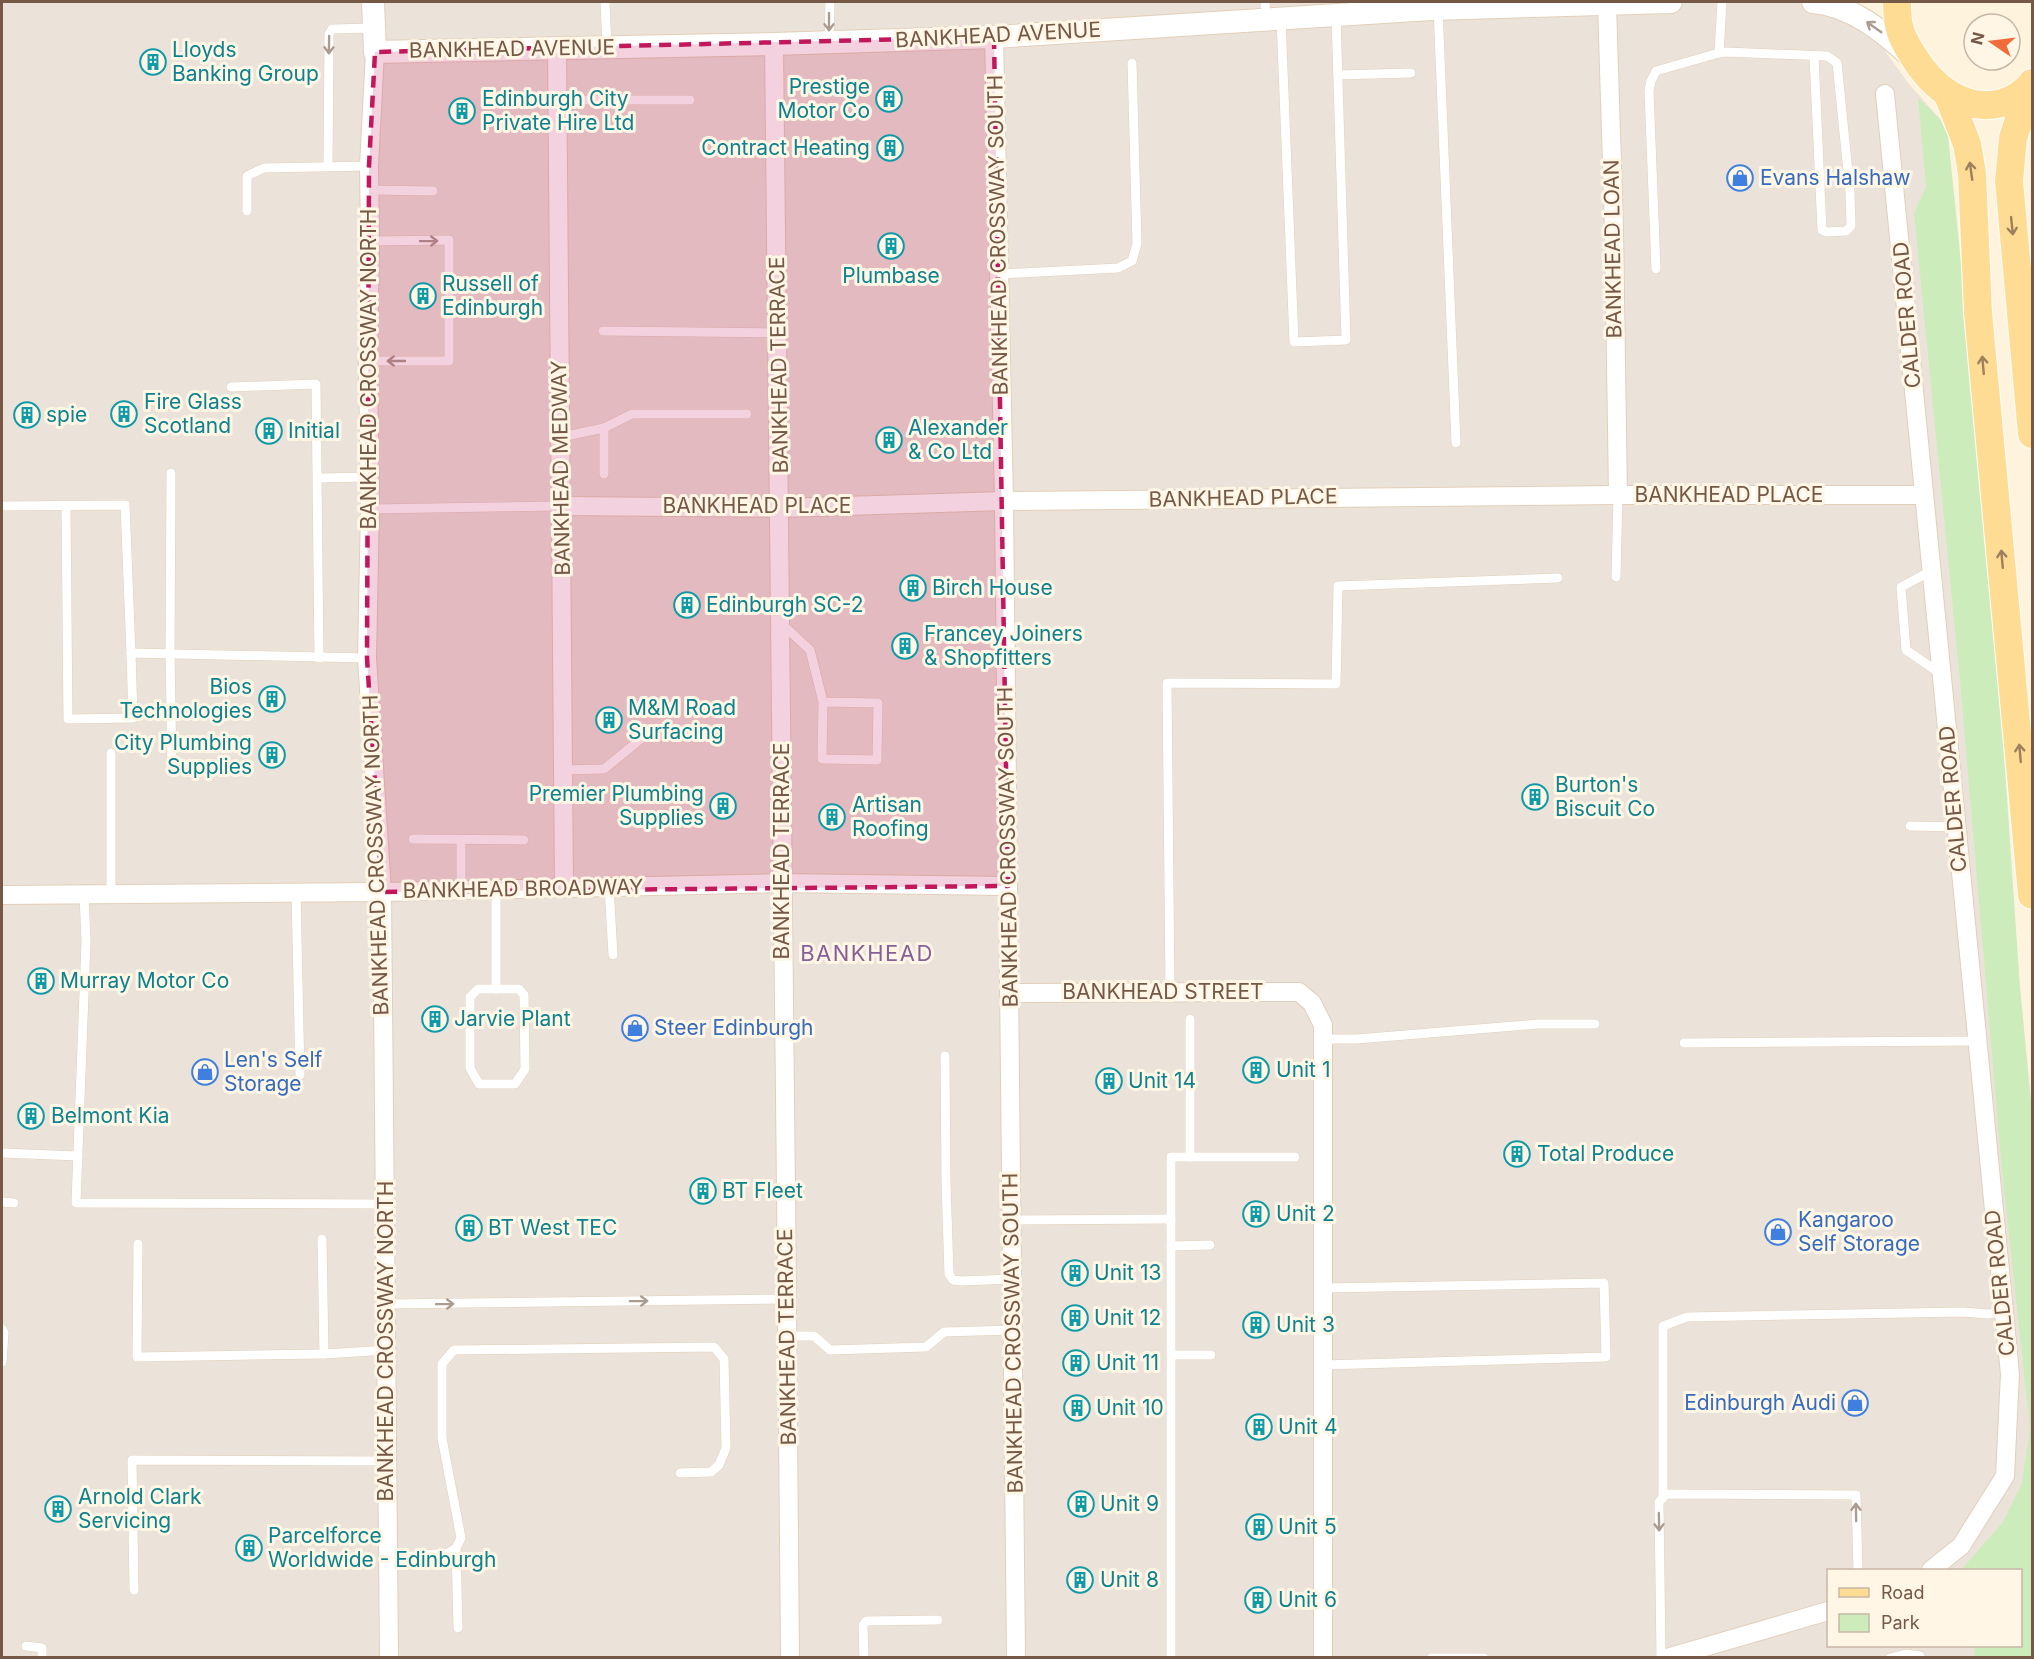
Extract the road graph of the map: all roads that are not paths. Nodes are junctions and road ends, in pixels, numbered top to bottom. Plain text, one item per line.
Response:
1 (373, 2) edge
2 (605, 2) edge
3 (830, 2) edge
4 (1671, 2) edge
5 (1722, 2) edge
6 (1823, 2) edge
7 (1897, 2) edge
8 (1606, 4) junction
9 (1438, 8) junction
10 (1271, 13) edge
11 (1336, 15) junction
12 (374, 28) junction
13 (994, 37) junction
14 (829, 42) junction
15 (774, 44) junction
16 (607, 47) junction
17 (557, 49) junction
18 (375, 52) junction
19 (1719, 53) junction
20 (1814, 56) junction
21 (1917, 62) junction
22 (1132, 63) dead end
23 (1411, 73) dead end
24 (1338, 75) junction
25 (2031, 85) edge
26 (1885, 94) dead end
27 (1948, 95) junction
28 (558, 100) junction
29 (690, 100) dead end
30 (327, 166) junction
31 (369, 166) junction
32 (369, 190) junction
33 (433, 191) dead end
34 (247, 211) dead end
35 (370, 241) junction
36 (1656, 270) dead end
37 (1000, 274) junction
38 (603, 331) dead end
39 (778, 333) junction
40 (368, 361) junction
41 (231, 387) dead end
42 (747, 414) dead end
43 (604, 428) junction
44 (2032, 434) edge
45 (561, 437) junction
46 (1456, 443) dead end
47 (171, 473) dead end
48 (604, 474) dead end
49 (369, 477) junction
50 (318, 478) junction
51 (1618, 495) junction
52 (1924, 495) junction
53 (1004, 501) junction
54 (2, 506) edge
55 (66, 506) junction
56 (561, 506) junction
57 (781, 508) junction
58 (370, 509) junction
59 (1931, 571) junction
60 (1616, 576) dead end
61 (1558, 578) dead end
62 (781, 623) junction
63 (131, 653) junction
64 (170, 653) junction
65 (319, 658) junction
66 (367, 658) junction
67 (1941, 674) junction
68 (824, 702) junction
69 (647, 734) dead end
70 (111, 753) dead end
71 (172, 770) dead end
72 (563, 770) junction
73 (1910, 826) dead end
74 (1956, 827) junction
75 (413, 839) dead end
76 (461, 840) junction
77 (524, 840) dead end
78 (782, 883) junction
79 (1008, 886) junction
80 (609, 887) junction
81 (564, 888) junction
82 (461, 890) junction
83 (496, 890) junction
84 (382, 892) junction
85 (296, 893) junction
86 (84, 894) junction
87 (111, 894) junction
88 (2, 895) edge
89 (2032, 895) edge
90 (613, 955) dead end
91 (496, 989) junction
92 (1170, 992) junction
93 (1010, 993) junction
94 (1190, 1019) dead end
95 (1595, 1024) dead end
96 (1323, 1039) junction
97 (1977, 1041) junction
98 (1684, 1044) dead end
99 (945, 1056) dead end
100 (300, 1075) dead end
101 (2, 1153) edge
102 (78, 1156) junction
103 (1190, 1157) junction
104 (1295, 1157) dead end
105 (2, 1202) edge
106 (14, 1203) dead end
107 (385, 1204) junction
108 (1171, 1219) junction
109 (1012, 1220) junction
110 (322, 1239) dead end
111 (138, 1244) dead end
112 (1210, 1245) dead end
113 (1171, 1246) junction
114 (1013, 1279) junction
115 (1323, 1288) junction
116 (786, 1299) junction
117 (386, 1304) junction
118 (2003, 1312) junction
119 (2, 1329) edge
120 (1013, 1330) junction
121 (787, 1336) junction
122 (387, 1350) junction
123 (324, 1354) junction
124 (1172, 1355) junction
125 (1211, 1355) dead end
126 (2, 1362) edge
127 (1323, 1365) junction
128 (387, 1461) junction
129 (680, 1473) dead end
130 (1663, 1498) junction
131 (456, 1548) junction
132 (388, 1558) junction
133 (1858, 1569) edge
134 (1932, 1569) edge
135 (134, 1590) dead end
136 (1827, 1611) edge
137 (938, 1620) dead end
138 (458, 1628) dead end
139 (26, 1646) dead end
140 (42, 1658) edge
141 (389, 1658) edge
142 (790, 1658) edge
143 (864, 1658) edge
144 (1016, 1658) edge
145 (1171, 1658) edge
146 (1323, 1658) edge
147 (1431, 1658) edge
148 (1484, 1658) edge
149 (1661, 1658) edge
150 (1666, 1658) edge
151 (1890, 1658) edge
152 (1920, 1658) edge

1 - 12 street
2 - 16 lane
3 -> 14 lane
4 - 8 street, BANKHEAD AVENUE
5 - 19 lane
21 -> 6 street
7 - 21 main road
8 - 9 street, BANKHEAD AVENUE
8 - 51 street, BANKHEAD LOAN
9 - 11 street, BANKHEAD AVENUE
9 - 46 lane
10 - 11 street, BANKHEAD AVENUE
10 - 13 street, BANKHEAD AVENUE
10 - 24 lane
11 - 24 lane
12 - 18 street
12 -> 30 lane
13 - 14 street, BANKHEAD AVENUE
13 - 37 street, BANKHEAD CROSSWAY SOUTH
14 - 15 street, BANKHEAD AVENUE
15 - 16 street, BANKHEAD AVENUE
15 - 39 street, BANKHEAD TERRACE
16 - 17 street, BANKHEAD AVENUE
17 - 18 street, BANKHEAD AVENUE
17 - 28 street, BANKHEAD MEDWAY
18 - 31 street, BANKHEAD CROSSWAY NORTH
19 - 20 lane
19 - 36 lane
20 - 20 lane
21 - 27 main road
22 - 37 lane
23 - 24 lane
25 - 27 main road
25 -> 44 main road
26 - 52 street, CALDER ROAD
89 -> 27 main road
28 - 29 lane
28 - 45 street, BANKHEAD MEDWAY
30 - 31 lane
30 - 34 lane
31 - 32 street, BANKHEAD CROSSWAY NORTH
32 - 33 lane
32 - 35 street, BANKHEAD CROSSWAY NORTH
35 - 40 street, BANKHEAD CROSSWAY NORTH
35 -> 40 lane
37 - 53 street, BANKHEAD CROSSWAY SOUTH
38 - 39 lane
39 - 57 street, BANKHEAD TERRACE
40 - 49 street, BANKHEAD CROSSWAY NORTH
41 - 50 lane
42 - 43 lane
43 - 45 lane
43 - 48 lane
45 - 56 street, BANKHEAD MEDWAY
47 - 64 lane
49 - 50 lane
49 - 58 street, BANKHEAD CROSSWAY NORTH
50 - 65 lane
51 - 52 street, BANKHEAD PLACE
51 - 53 street, BANKHEAD PLACE
51 - 60 lane
52 - 59 street, CALDER ROAD
53 - 57 street, BANKHEAD PLACE
53 - 79 street, BANKHEAD CROSSWAY SOUTH
54 - 55 lane
55 - 63 lane
55 - 63 lane
56 - 57 street, BANKHEAD PLACE
56 - 58 lane
56 - 72 street, BANKHEAD MEDWAY
57 - 62 street, BANKHEAD TERRACE
58 - 66 street, BANKHEAD CROSSWAY NORTH
59 - 67 street, CALDER ROAD
59 - 67 lane
61 - 92 lane
62 - 68 lane
62 - 78 street, BANKHEAD TERRACE
63 - 64 lane
64 - 65 lane
64 - 71 lane
65 - 66 lane
66 - 84 street, BANKHEAD CROSSWAY NORTH
67 - 74 street, CALDER ROAD
68 - 68 lane
69 - 72 lane
70 - 87 lane
72 - 81 street, BANKHEAD MEDWAY
73 - 74 lane
74 - 97 street, CALDER ROAD
75 - 76 lane
76 - 77 lane
76 - 82 lane
78 - 79 street, BANKHEAD BROADWAY
78 - 80 street, BANKHEAD BROADWAY
78 - 116 street, BANKHEAD TERRACE
79 - 93 street, BANKHEAD CROSSWAY SOUTH
80 - 81 street, BANKHEAD BROADWAY
80 - 90 lane
81 - 83 street, BANKHEAD BROADWAY
82 - 83 street, BANKHEAD BROADWAY
82 - 84 street, BANKHEAD BROADWAY
83 - 91 lane
84 - 85 street, BANKHEAD BROADWAY
84 - 107 street, BANKHEAD CROSSWAY NORTH
85 - 87 street, BANKHEAD BROADWAY
85 - 100 lane
86 - 87 street, BANKHEAD BROADWAY
86 - 88 street, BANKHEAD BROADWAY
86 - 102 lane
91 - 91 lane
92 - 93 street, BANKHEAD STREET
92 - 96 street, BANKHEAD STREET
93 - 109 street, BANKHEAD CROSSWAY SOUTH
94 - 103 lane
95 - 96 lane
96 - 115 street
97 - 98 lane
97 - 118 street, CALDER ROAD
99 - 114 lane
101 - 102 lane
102 - 107 lane
103 - 104 lane
103 - 108 lane
105 - 106 lane
107 - 117 street, BANKHEAD CROSSWAY NORTH
108 - 109 lane
108 - 113 lane
109 - 114 street, BANKHEAD CROSSWAY SOUTH
110 - 123 lane
111 - 123 lane
112 - 113 lane
113 - 124 lane
114 - 120 street, BANKHEAD CROSSWAY SOUTH
115 - 127 street
115 - 127 lane
117 -> 116 lane
116 - 121 street, BANKHEAD TERRACE
117 - 122 street, BANKHEAD CROSSWAY NORTH
118 - 130 lane
118 - 134 street, CALDER ROAD
119 - 126 lane
120 - 121 lane
120 - 144 street, BANKHEAD CROSSWAY SOUTH
121 - 142 street, BANKHEAD TERRACE
122 - 123 lane
122 - 128 street, BANKHEAD CROSSWAY NORTH
124 - 125 lane
124 - 145 lane
127 - 146 street
128 - 132 street, BANKHEAD CROSSWAY NORTH
128 - 135 lane
129 - 131 lane
133 -> 130 lane
130 -> 149 lane
131 - 132 lane
131 - 138 lane
132 - 141 street, BANKHEAD CROSSWAY NORTH
136 - 150 street
137 - 143 lane
139 - 140 lane
147 - 148 lane
151 - 152 lane

